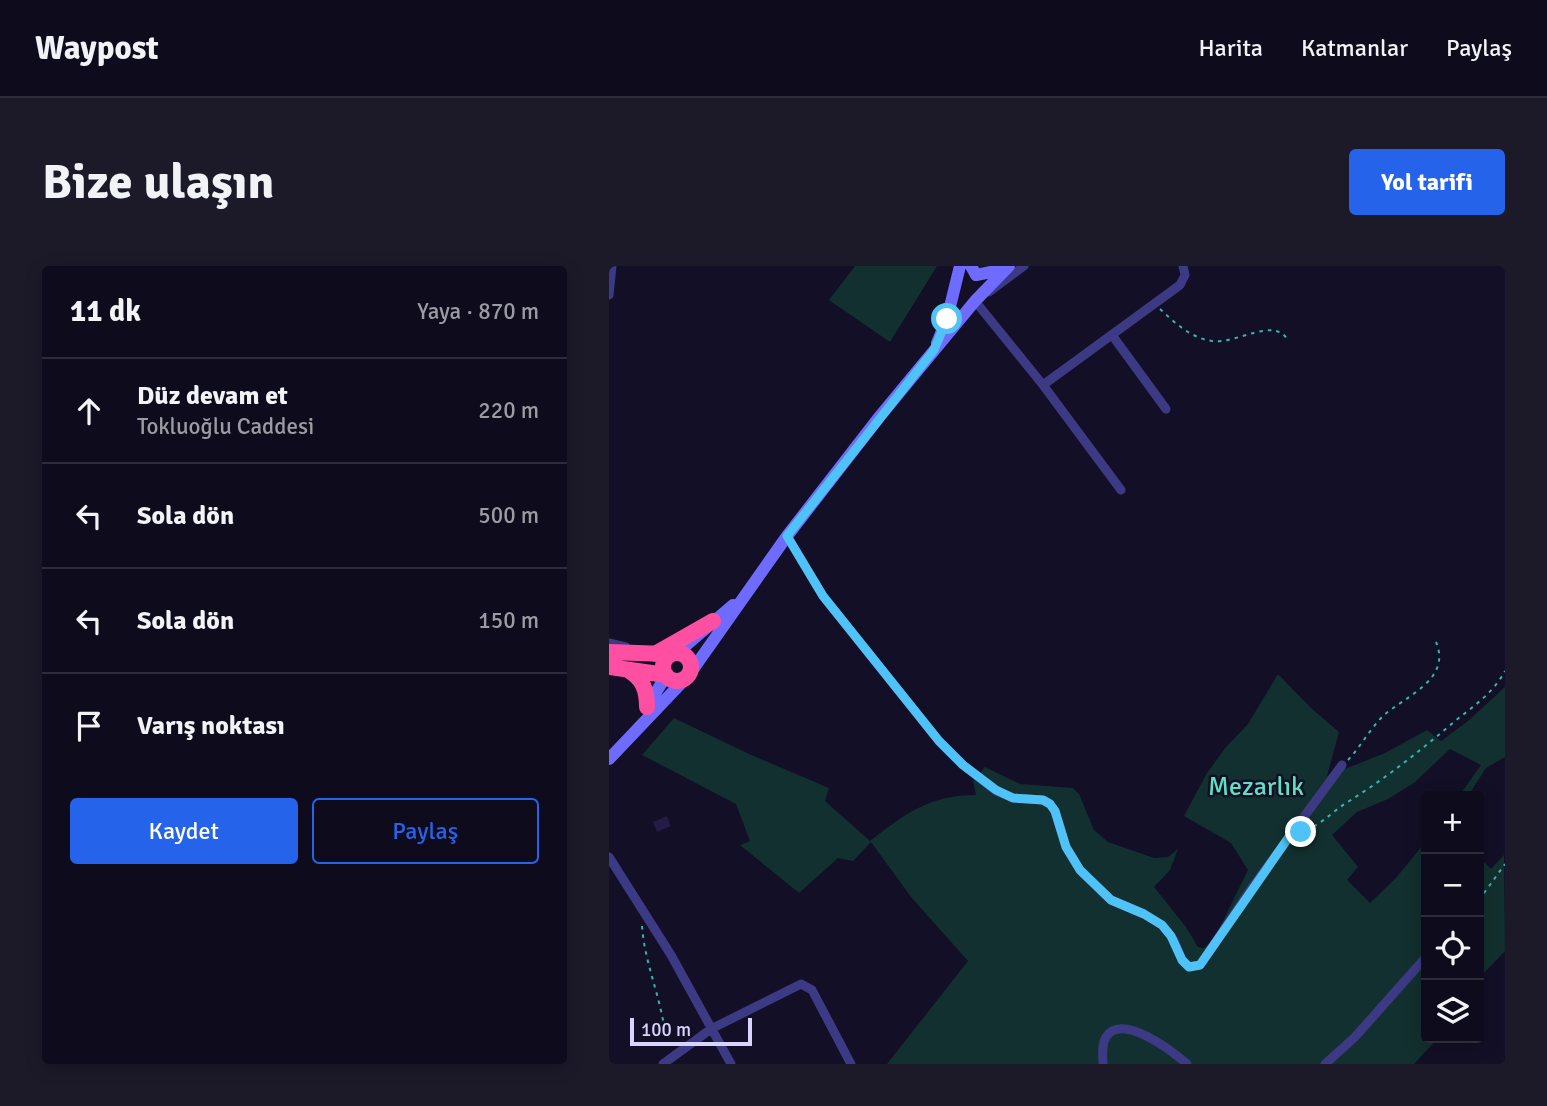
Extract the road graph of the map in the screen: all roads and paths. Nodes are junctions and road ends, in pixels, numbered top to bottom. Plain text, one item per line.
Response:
1 (612, 266) edge
2 (1001, 266) edge
3 (1009, 266) edge
4 (1024, 266) edge
5 (1183, 266) edge
6 (973, 271) edge
7 (958, 277) edge
8 (609, 295) edge
9 (979, 297) junction
10 (1154, 304) junction
11 (1112, 335) junction
12 (1288, 341) dead end
13 (934, 350) junction
14 (1043, 385) junction
15 (1166, 409) dead end
16 (1121, 490) dead end
17 (787, 536) junction
18 (747, 594) junction
19 (713, 621) junction
20 (1436, 642) dead end
21 (609, 643) edge
22 (609, 652) edge
23 (655, 654) junction
24 (675, 654) junction
25 (609, 667) edge
26 (626, 668) junction
27 (1505, 671) edge
28 (666, 676) junction
29 (688, 676) junction
30 (647, 707) junction
31 (622, 747) junction
32 (609, 759) edge
33 (1342, 765) joint
34 (1291, 834) junction
35 (609, 857) edge
36 (1505, 864) edge
37 (1484, 893) edge
38 (642, 912) junction
39 (1421, 963) edge
40 (711, 1029) junction
41 (664, 1063) edge
42 (731, 1064) edge
43 (851, 1064) edge
44 (1102, 1064) edge
45 (1187, 1064) edge
46 (1325, 1064) edge

1 - 8 street
2 - 6 street
3 - 9 street
4 - 9 street
5 - 10 street
6 - 7 street
6 - 9 street
7 - 9 street
7 - 13 street
9 - 13 street
9 - 14 street
10 - 11 street
10 - 12 path
11 - 14 street
11 - 15 street
13 - 17 street
14 - 16 street
17 - 18 street
17 - 34 street
18 - 19 street
18 - 29 street
19 - 23 highway
19 - 24 street
20 - 33 path
21 - 23 street
22 - 23 highway
23 - 24 highway
24 - 28 highway
24 - 29 highway
25 - 26 highway
26 - 28 highway
26 - 30 highway
27 - 34 path
28 - 29 highway
28 - 30 street
29 - 31 street
30 - 31 street
31 - 32 street
33 - 34 street
35 - 38 street
36 - 37 path
38 - 40 street
38 - 41 path
39 - 46 street
40 - 41 street
40 - 42 street
40 - 43 street
44 - 45 street

